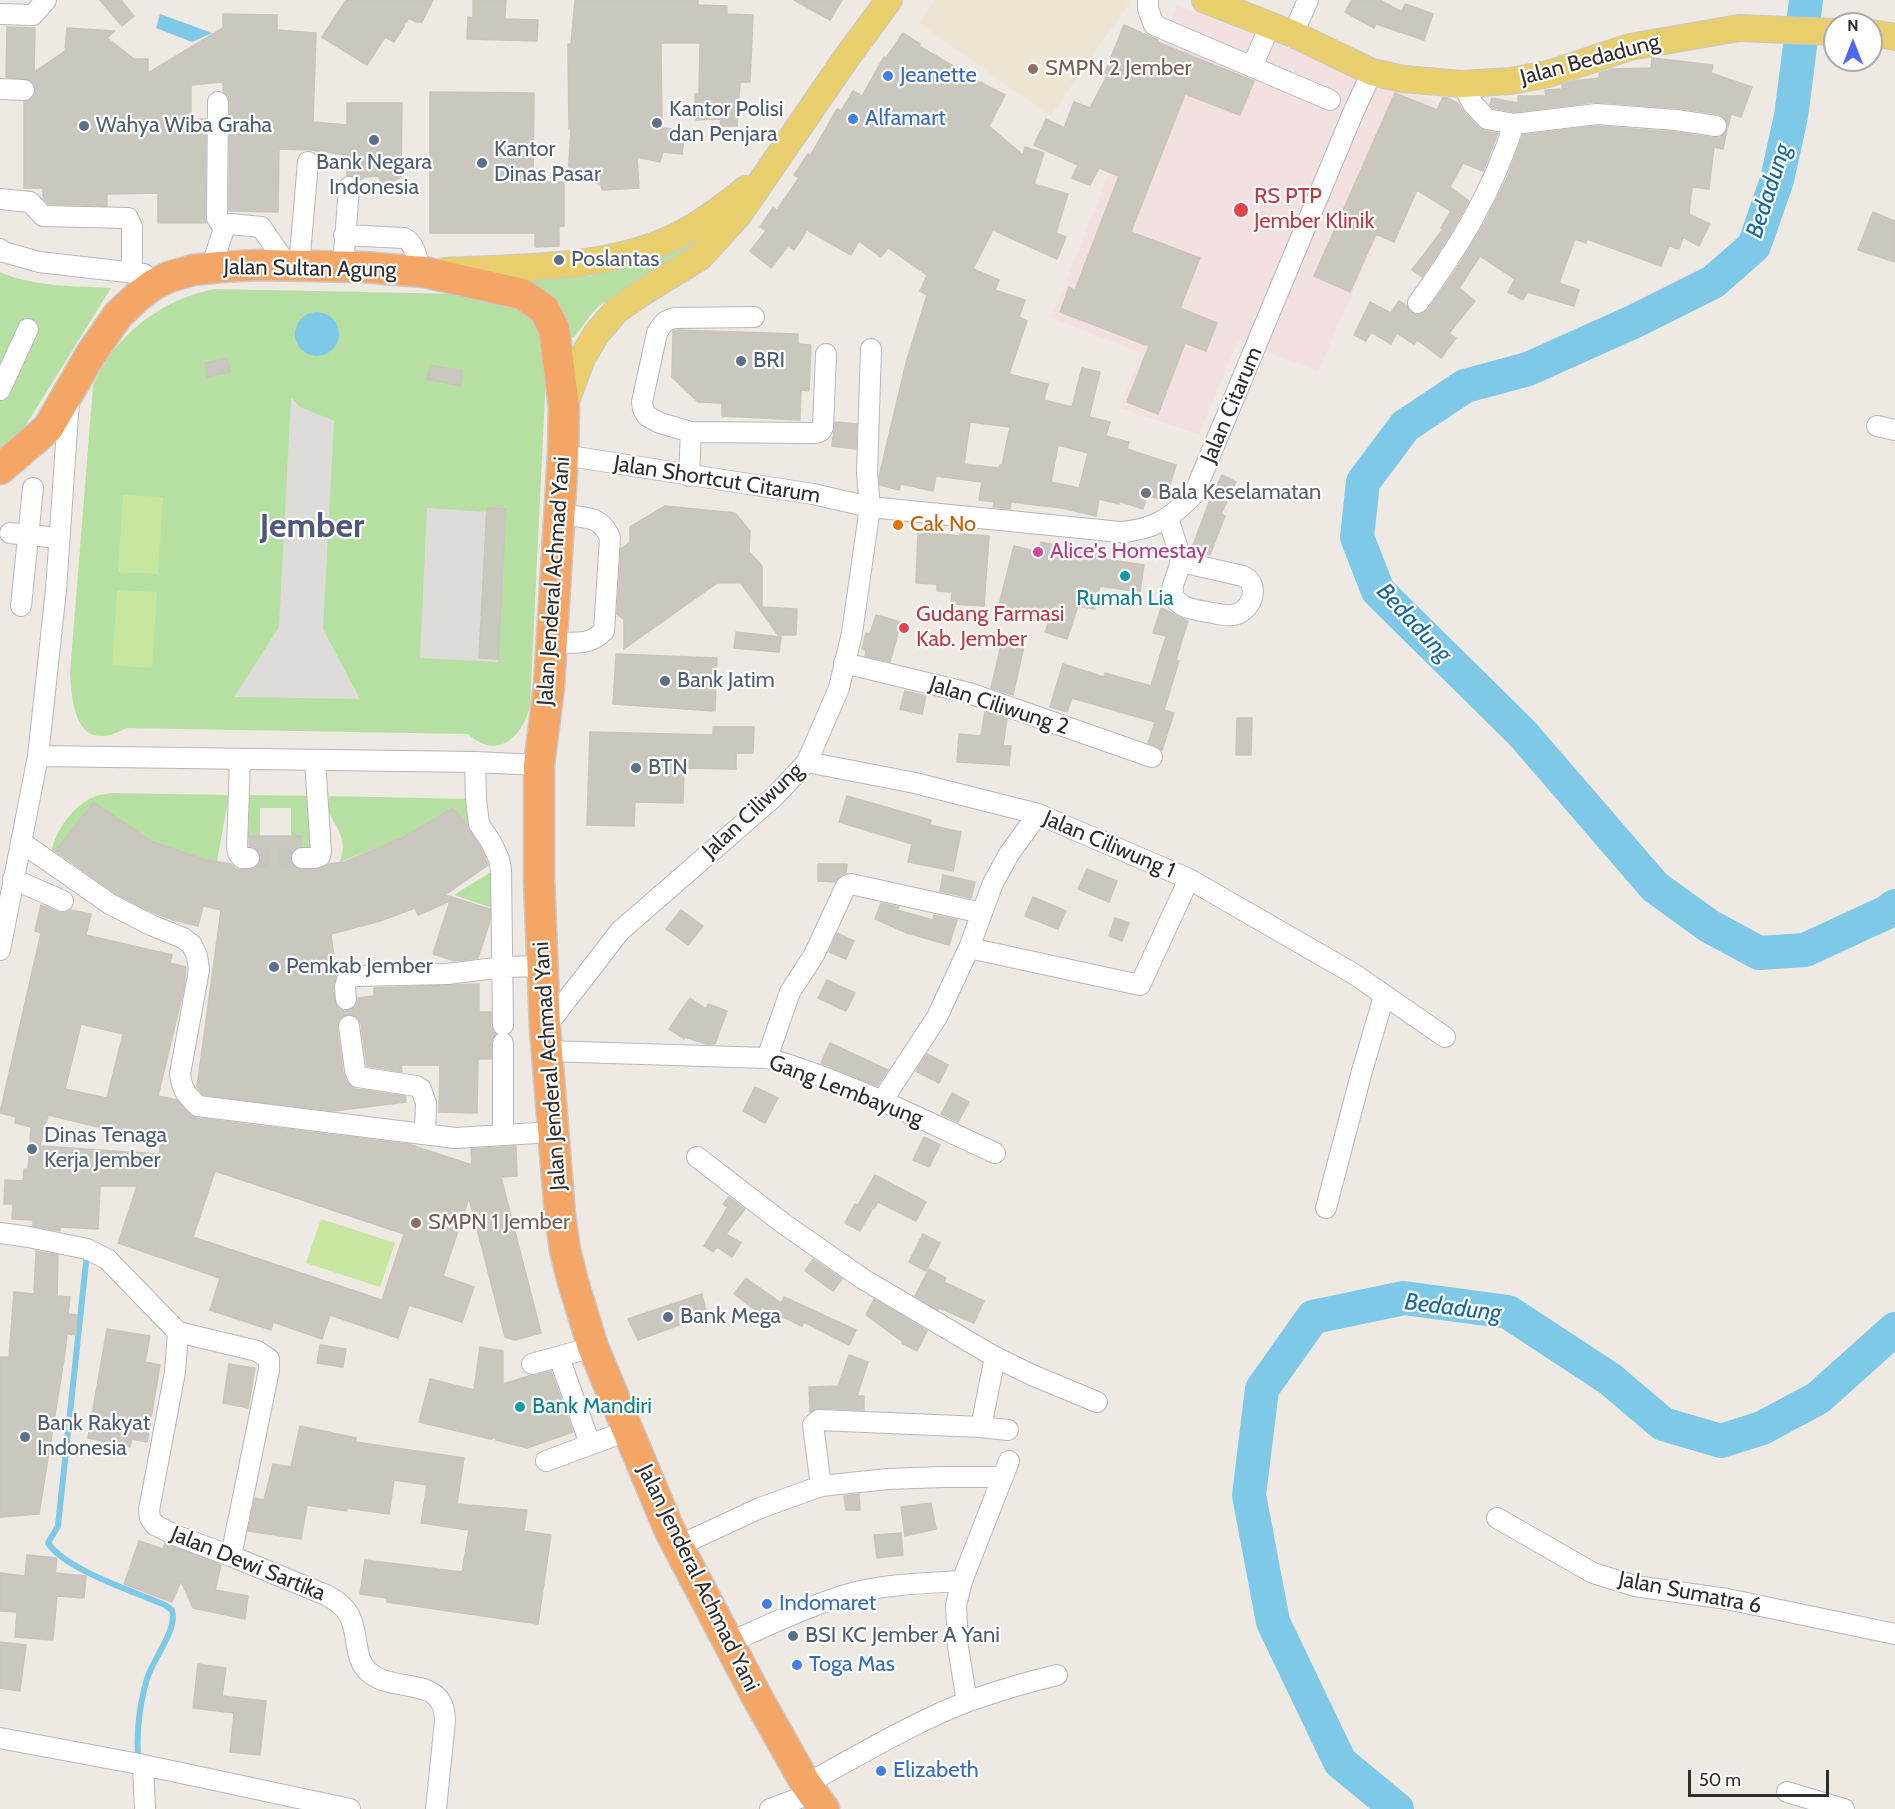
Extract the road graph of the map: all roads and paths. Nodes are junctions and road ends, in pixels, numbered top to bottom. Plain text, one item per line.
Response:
1 (46, 0) edge
2 (889, 0) edge
3 (1148, 0) edge
4 (1205, 0) edge
5 (1308, 0) edge
6 (0, 14) edge
7 (1282, 30) junction
8 (1823, 32) edge
9 (1252, 67) junction
10 (1372, 72) junction
11 (1462, 84) junction
12 (0, 89) edge
13 (24, 90) dead end
14 (1330, 100) dead end
15 (218, 102) dead end
16 (1514, 124) junction
17 (1716, 126) dead end
18 (308, 162) dead end
19 (770, 171) junction
20 (349, 187) dead end
21 (0, 199) edge
22 (224, 229) junction
23 (344, 235) junction
24 (0, 249) edge
25 (293, 265) junction
26 (342, 267) junction
27 (211, 268) junction
28 (132, 272) junction
29 (422, 272) junction
30 (170, 277) junction
31 (1418, 303) dead end
32 (754, 317) dead end
33 (28, 329) dead end
34 (871, 348) dead end
35 (826, 354) dead end
36 (2, 379) edge
37 (70, 391) junction
38 (564, 407) junction
39 (691, 432) junction
40 (563, 455) junction
41 (0, 469) edge
42 (689, 476) junction
43 (33, 488) dead end
44 (870, 507) junction
45 (559, 515) junction
46 (1168, 519) junction
47 (19, 534) junction
48 (59, 538) junction
49 (1180, 561) dead end
50 (21, 606) dead end
51 (552, 642) junction
52 (844, 663) junction
53 (38, 756) junction
54 (1152, 757) dead end
55 (240, 759) junction
56 (315, 760) junction
57 (475, 762) junction
58 (807, 762) junction
59 (539, 765) junction
60 (1038, 814) junction
61 (21, 842) junction
62 (249, 858) dead end
63 (302, 858) tunnel mouth
64 (14, 879) junction
65 (1189, 879) junction
66 (63, 901) dead end
67 (982, 913) junction
68 (969, 948) junction
69 (0, 950) edge
70 (542, 966) junction
71 (503, 967) junction
72 (1384, 996) junction
73 (346, 999) dead end
74 (349, 1026) dead end
75 (1445, 1037) dead end
76 (546, 1039) junction
77 (767, 1058) junction
78 (882, 1101) junction
79 (553, 1132) junction
80 (425, 1134) junction
81 (503, 1135) junction
82 (995, 1153) dead end
83 (697, 1157) dead end
84 (1326, 1208) dead end
85 (0, 1233) edge
86 (177, 1332) junction
87 (593, 1347) junction
88 (559, 1357) junction
89 (995, 1357) junction
90 (532, 1364) dead end
91 (1097, 1402) dead end
92 (981, 1426) junction
93 (1008, 1430) dead end
94 (627, 1431) junction
95 (590, 1444) junction
96 (546, 1461) dead end
97 (821, 1486) junction
98 (1497, 1518) dead end
99 (678, 1546) junction
100 (231, 1556) junction
101 (962, 1581) junction
102 (1895, 1634) edge
103 (728, 1643) junction
104 (1057, 1675) dead end
105 (967, 1702) junction
106 (0, 1738) edge
107 (143, 1765) junction
108 (1787, 1792) dead end
109 (814, 1796) edge
110 (145, 1809) edge
111 (350, 1809) edge
112 (436, 1809) edge
113 (770, 1809) edge
114 (1844, 1809) edge

1 - 6 street
2 - 19 main road
3 - 9 street
4 - 7 main road, Jalan Bedadung
5 - 7 street
7 - 9 street
7 - 10 main road, Jalan Bedadung
8 - 11 main road, Jalan Bedadung
9 - 14 street
10 - 11 main road, Jalan Bedadung
10 - 46 street, Jalan Citarum
11 - 16 street
12 - 13 street
15 - 22 street
16 - 17 street
16 - 31 street
18 - 25 street
19 - 29 main road
19 - 38 main road
20 - 23 street
21 - 28 street
22 - 25 street
22 - 27 street
23 - 26 street
23 - 29 street
24 - 28 street
25 - 26 highway, Jalan Sultan Agung
25 - 27 highway, Jalan Sultan Agung
26 - 29 highway, Jalan Sultan Agung
27 - 30 highway, Jalan Sultan Agung
28 - 30 street
29 - 38 highway, Jalan Sultan Agung
30 - 37 highway, Jalan Sultan Agung
32 - 39 street
33 - 36 street
34 - 44 street, Jalan Ciliwung
35 - 39 street
37 - 41 highway, Jalan Sultan Agung
37 - 48 street
38 - 40 highway, Jalan Jenderal Achmad Yani
39 - 42 street
40 - 42 street, Jalan Shortcut Citarum
40 - 45 highway, Jalan Jenderal Achmad Yani
42 - 44 street, Jalan Shortcut Citarum
43 - 47 street
44 - 46 street, Jalan Citarum
44 - 52 street, Jalan Ciliwung
45 - 51 highway, Jalan Jenderal Achmad Yani
45 - 51 street
46 - 49 street
47 - 48 street
47 - 50 street
48 - 53 street
51 - 59 highway, Jalan Jenderal Achmad Yani
52 - 54 street, Jalan Ciliwung 2
52 - 58 street, Jalan Ciliwung
53 - 55 street
53 - 61 street
55 - 56 street
55 - 62 street
56 - 57 street
56 - 63 street
57 - 59 street
57 - 71 street
58 - 60 street, Jalan Ciliwung 1
58 - 76 street, Jalan Ciliwung
59 - 70 highway, Jalan Jenderal Achmad Yani
60 - 65 street, Jalan Ciliwung 1
60 - 67 street
61 - 64 street
61 - 80 street
64 - 66 street
64 - 69 street
65 - 68 street
65 - 72 street, Jalan Ciliwung 1
67 - 68 street
67 - 77 street
68 - 78 street
70 - 71 street
70 - 76 highway, Jalan Jenderal Achmad Yani
71 - 73 street
71 - 81 street
72 - 75 street, Jalan Ciliwung 1
72 - 84 street
74 - 80 street
76 - 77 street, Gang Lembayung
76 - 79 highway, Jalan Jenderal Achmad Yani
77 - 78 street, Gang Lembayung
78 - 82 street, Gang Lembayung
79 - 81 street
79 - 87 highway, Jalan Jenderal Achmad Yani
80 - 81 street
83 - 89 street
85 - 86 street
86 - 100 street, Jalan Dewi Sartika
86 - 100 street
87 - 88 street
87 - 94 highway, Jalan Jenderal Achmad Yani
88 - 90 street
88 - 95 street
89 - 91 street
89 - 92 street
92 - 93 street
92 - 97 street
94 - 95 street
94 - 99 highway, Jalan Jenderal Achmad Yani
95 - 96 street
97 - 99 street
97 - 101 street
98 - 102 street, Jalan Sumatra 6
99 - 103 highway, Jalan Jenderal Achmad Yani
100 - 112 street, Jalan Dewi Sartika
101 - 103 street
101 - 105 street
103 - 109 highway, Jalan Jenderal Achmad Yani
104 - 105 street
105 - 109 street
106 - 107 street
107 - 110 street
107 - 111 street
108 - 114 street
109 - 113 street

